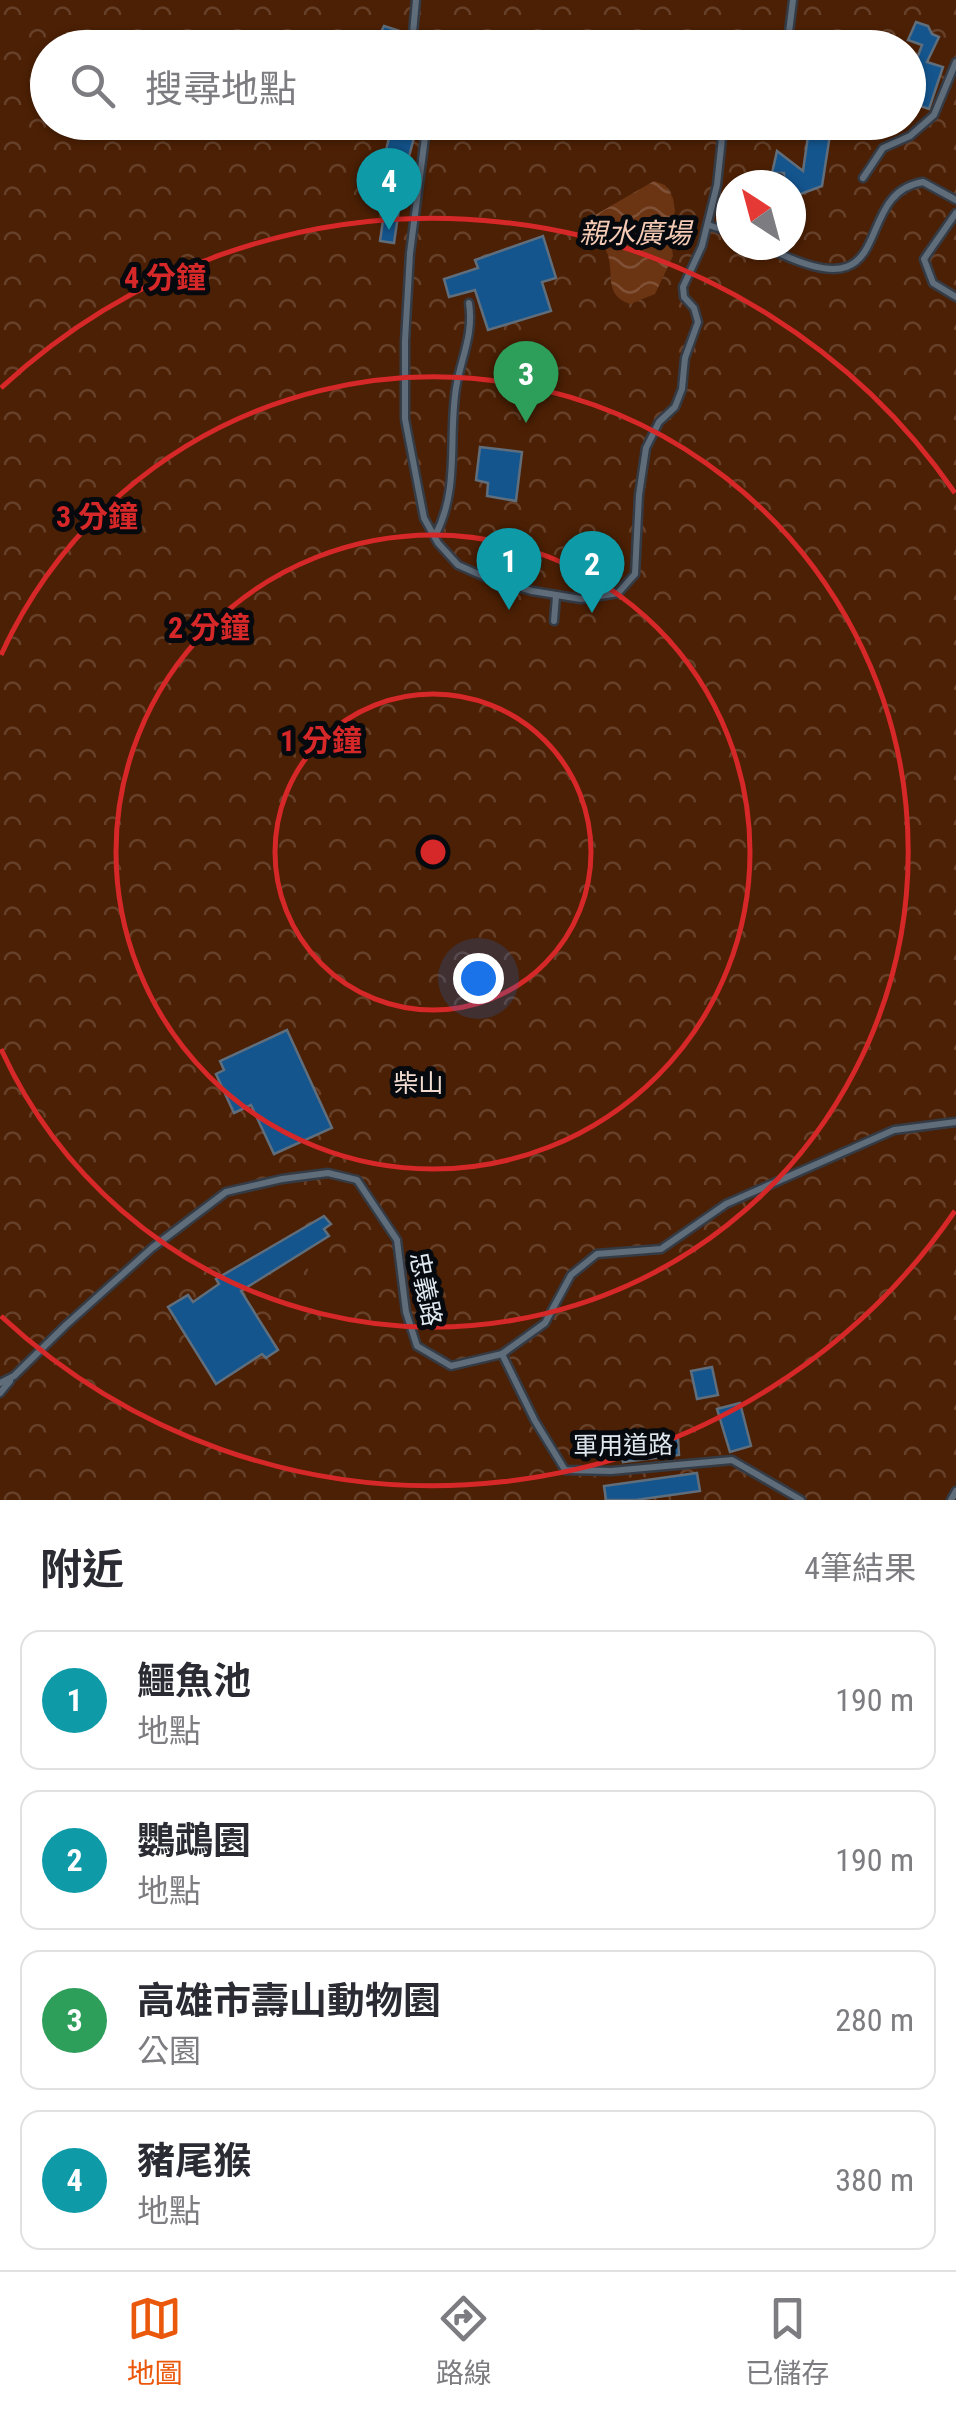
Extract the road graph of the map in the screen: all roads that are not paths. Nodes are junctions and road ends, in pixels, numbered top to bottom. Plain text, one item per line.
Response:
1 (416, 0) edge
2 (793, 0) edge
3 (413, 30) edge
4 (789, 30) edge
5 (956, 62) edge
6 (926, 123) edge
7 (424, 140) edge
8 (722, 140) edge
9 (901, 140) edge
10 (863, 178) dead end
11 (956, 200) edge
12 (956, 213) edge
13 (708, 226) junction
14 (716, 228) edge
15 (796, 260) edge
16 (956, 297) edge
17 (469, 303) dead end
18 (434, 537) junction
19 (556, 596) junction
20 (554, 622) dead end
21 (956, 1122) edge
22 (502, 1354) junction
23 (14, 1376) junction
24 (0, 1382) edge
25 (0, 1393) edge
26 (956, 1490) edge
27 (801, 1500) edge
28 (951, 1500) edge

1 - 3 lane
2 - 4 lane
5 - 6 lane
7 - 18 lane
8 - 13 lane
9 - 10 lane
11 - 15 lane
12 - 16 lane
13 - 14 lane
13 - 19 lane
17 - 18 lane
18 - 19 lane
19 - 20 lane
21 - 22 lane, 忠義路
22 - 23 lane, 忠義路
22 - 27 lane, 軍用道路
23 - 24 lane, 忠義路
23 - 25 lane
26 - 28 lane

